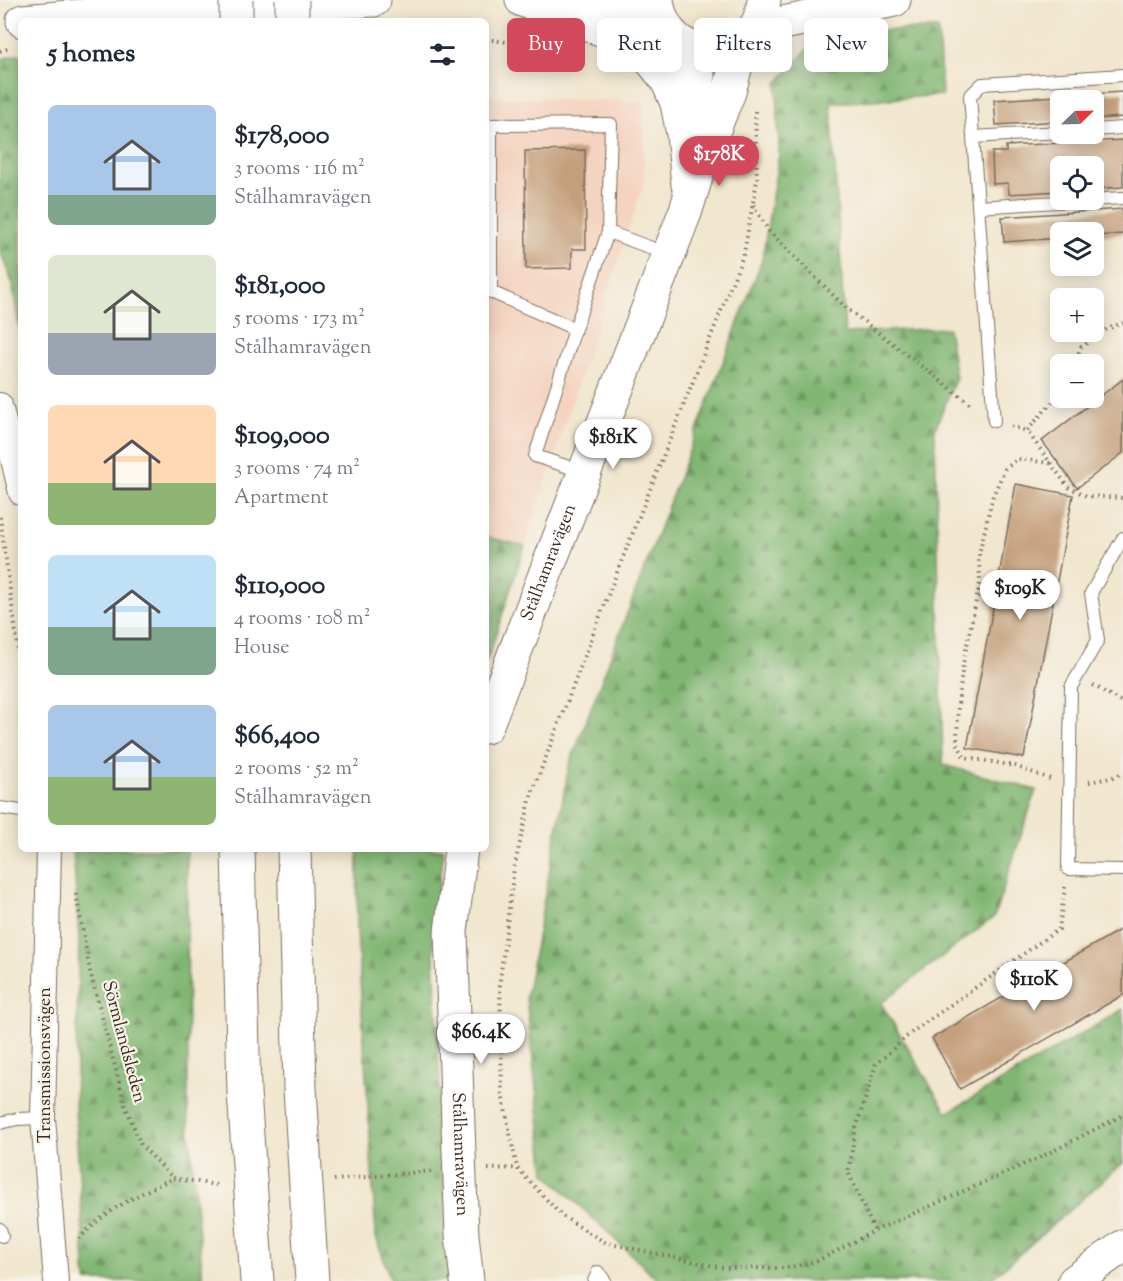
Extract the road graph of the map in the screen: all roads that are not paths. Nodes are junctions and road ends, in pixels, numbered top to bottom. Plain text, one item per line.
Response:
1 (236, 0) edge
2 (292, 0) edge
3 (374, 0) edge
4 (522, 0) edge
5 (551, 0) edge
6 (894, 0) edge
7 (659, 11) edge
8 (57, 18) edge
9 (236, 18) edge
10 (292, 18) edge
11 (788, 18) edge
12 (18, 21) edge
13 (0, 23) edge
14 (690, 47) junction
15 (694, 49) edge
16 (736, 72) edge
17 (1123, 75) edge
18 (1123, 128) edge
19 (1104, 129) edge
20 (1050, 133) edge
21 (973, 137) junction
22 (701, 161) junction
23 (689, 197) junction
24 (1123, 198) edge
25 (978, 207) junction
26 (608, 232) junction
27 (668, 254) junction
28 (575, 329) junction
29 (0, 405) edge
30 (993, 421) road end
31 (585, 472) junction
32 (18, 481) edge
33 (1123, 538) edge
34 (489, 719) edge
35 (0, 808) edge
36 (18, 811) edge
37 (238, 852) edge
38 (294, 852) edge
39 (461, 852) edge
40 (49, 860) edge
41 (1123, 870) edge
42 (43, 1118) junction
43 (0, 1123) edge
44 (1123, 1246) edge
45 (56, 1281) edge
46 (257, 1281) edge
47 (312, 1281) edge
48 (466, 1281) edge
49 (594, 1281) edge
50 (605, 1281) edge
51 (1074, 1281) edge

1 - 9 main road, bridge
2 - 10 main road, bridge
3 - 8 main road
4 - 23 main road, Stålhamravägen
5 - 7 main road
6 - 11 main road
7 - 14 main road
12 - 13 main road
14 - 15 main road
14 - 22 main road, Stålhamravägen
16 - 22 main road, Stålhamravägen
17 - 21 lane
18 - 19 lane
20 - 21 lane
21 - 25 lane
22 - 23 main road, Stålhamravägen
23 - 27 main road, Stålhamravägen
24 - 25 lane
25 - 30 lane
26 - 27 lane
26 - 28 lane
26 - 28 lane
27 - 31 main road, Stålhamravägen
28 - 31 lane
29 - 32 street
31 - 34 main road, Stålhamravägen
33 - 41 lane
35 - 36 lane
37 - 46 main road
38 - 47 main road
39 - 48 main road, Stålhamravägen
40 - 42 street, Transmissionsvägen
42 - 43 lane
42 - 45 street, Transmissionsvägen
44 - 51 street
49 - 50 lane

